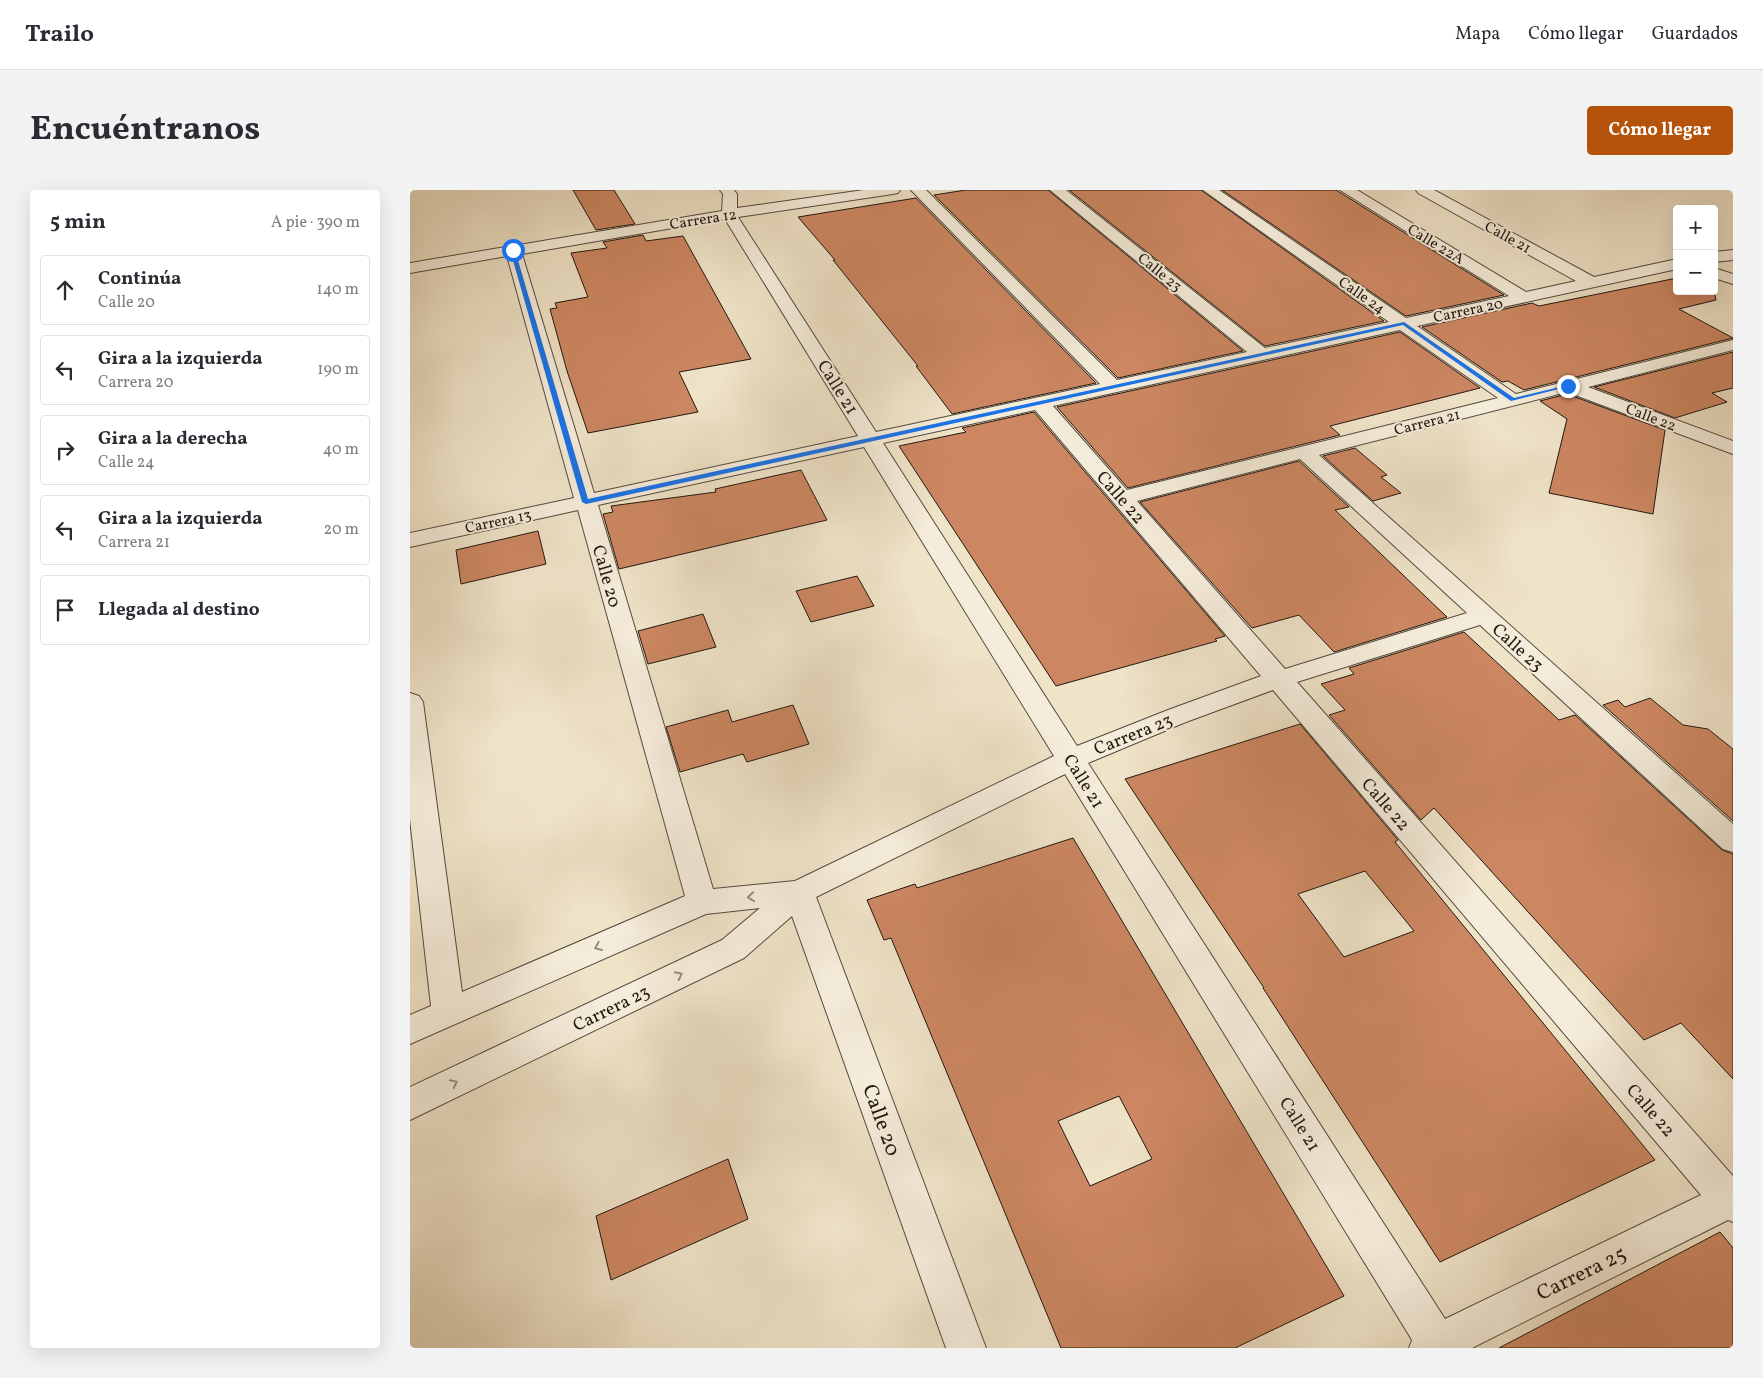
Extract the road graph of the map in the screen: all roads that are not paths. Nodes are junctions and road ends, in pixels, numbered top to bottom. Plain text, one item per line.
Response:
1 (893, 190) edge
2 (918, 190) edge
3 (1058, 190) edge
4 (1210, 190) edge
5 (1347, 190) edge
6 (1423, 190) edge
7 (728, 202) edge
8 (513, 250) junction
9 (1733, 254) edge
10 (1718, 256) edge
11 (410, 257) edge
12 (1673, 265) edge
13 (410, 268) edge
14 (1718, 274) edge
15 (1733, 279) edge
16 (1592, 283) junction
17 (1525, 298) junction
18 (1404, 324) junction
19 (1733, 345) edge
20 (1262, 355) junction
21 (1568, 386) junction
22 (1113, 387) junction
23 (1513, 400) junction
24 (1040, 403) junction
25 (871, 440) junction
26 (1733, 448) edge
27 (1304, 452) junction
28 (1122, 498) junction
29 (586, 502) junction
30 (410, 540) edge
31 (1484, 616) junction
32 (1278, 679) junction
33 (410, 702) edge
34 (1071, 759) junction
35 (1733, 841) edge
36 (799, 892) junction
37 (702, 902) junction
38 (448, 1012) junction
39 (410, 1030) edge
40 (410, 1104) edge
41 (1732, 1200) edge
42 (1436, 1347) edge
43 (966, 1348) edge

1 - 7 street, Carrera 12
2 - 22 street
3 - 20 street, Calle 23
4 - 18 street, Calle 24
5 - 17 street, Calle 22A
6 - 16 street, Calle 21
7 - 8 street, Carrera 12
7 - 25 street, Calle 21
8 - 11 street, Carrera 12
8 - 13 street, Carrera 12
8 - 29 street, Calle 20
9 - 10 street
12 - 16 street, Carrera 20
14 - 15 street
16 - 17 street, Carrera 20
17 - 18 street, Carrera 20
18 - 20 street, Carrera 20
18 - 23 street, Calle 24
19 - 21 street, Carrera 21
20 - 22 street, Carrera 20
21 - 23 street, Carrera 21
21 - 26 street, Calle 22
22 - 24 street, Carrera 20
23 - 27 street, Carrera 21
24 - 25 street, Carrera 20
24 - 28 street, Calle 22
25 - 29 street, Carrera 20
25 - 34 street, Calle 21
27 - 28 street, Carrera 21
27 - 31 street, Calle 23
28 - 32 street, Calle 22
29 - 30 street, Carrera 13
29 - 37 street, Calle 20
31 - 32 street, Carrera 23
31 - 35 street, Calle 23
32 - 34 street, Carrera 23
32 - 41 street, Calle 22
33 - 38 street
34 - 36 street, Carrera 23
34 - 42 street, Calle 21
36 -> 37 street, Carrera 23
40 -> 36 street, Carrera 23
36 - 43 street, Calle 20
37 -> 38 street, Carrera 23
38 - 39 street, Carrera 23
41 - 42 street, Carrera 25

